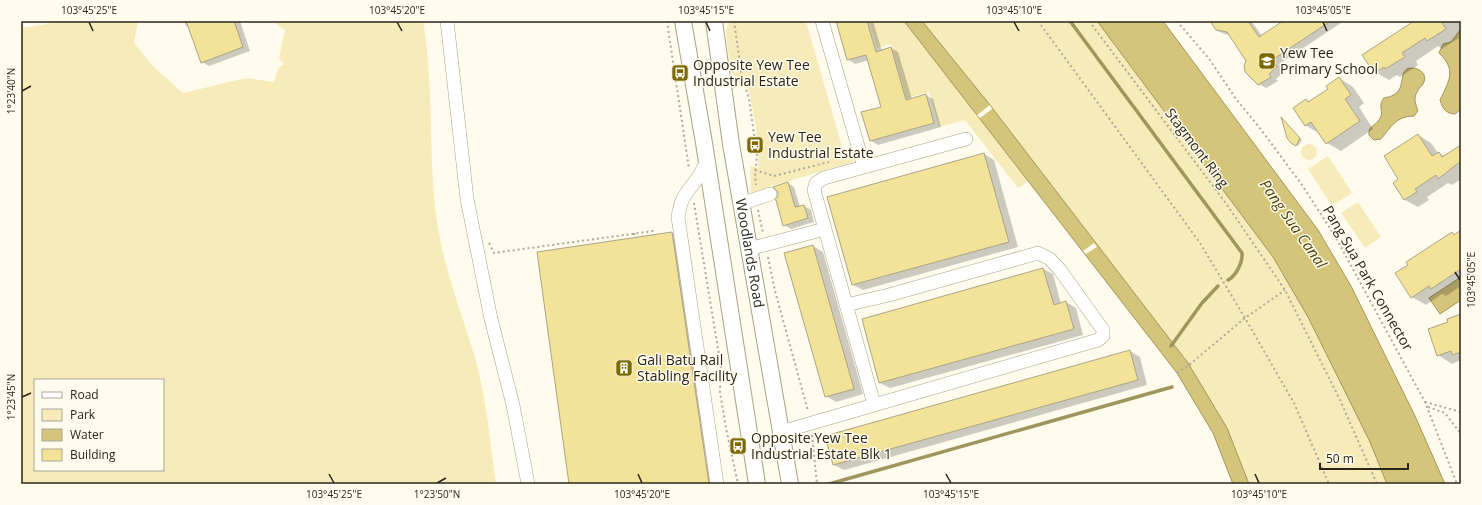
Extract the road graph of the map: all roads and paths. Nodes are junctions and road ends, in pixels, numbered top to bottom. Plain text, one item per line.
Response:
1 (447, 21) edge
2 (667, 21) edge
3 (683, 21) edge
4 (714, 21) edge
5 (822, 21) edge
6 (1038, 21) edge
7 (1089, 21) edge
8 (1177, 21) edge
9 (966, 139) dead end
10 (706, 162) junction
11 (833, 162) dead end
12 (864, 167) junction
13 (755, 170) dead end
14 (692, 185) junction
15 (770, 194) dead end
16 (741, 204) junction
17 (825, 229) junction
18 (634, 233) junction
19 (654, 235) dead end
20 (617, 236) junction
21 (599, 238) junction
22 (635, 238) dead end
23 (618, 240) dead end
24 (581, 241) junction
25 (564, 243) junction
26 (600, 243) dead end
27 (582, 245) dead end
28 (545, 246) junction
29 (564, 248) dead end
30 (749, 249) junction
31 (545, 251) dead end
32 (494, 253) dead end
33 (1285, 290) junction
34 (846, 305) junction
35 (1245, 318) junction
36 (1177, 373) dead end
37 (1425, 402) junction
38 (874, 404) junction
39 (1428, 407) junction
40 (1461, 412) edge
41 (781, 432) junction
42 (1461, 434) edge
43 (528, 484) edge
44 (717, 484) edge
45 (738, 484) edge
46 (757, 484) edge
47 (790, 484) edge
48 (1329, 484) edge
49 (1377, 484) edge
50 (1456, 484) edge

1 - 43 street
2 - 14 path
3 - 10 main road, Woodlands Road
4 - 16 main road, Woodlands Road
5 - 12 street
6 - 35 path
7 - 33 path, Stagmont Ring
8 - 37 path, Pang Sua Park Connector
9 - 12 street
10 - 14 street
10 - 46 main road, Woodlands Road
11 - 13 path
12 - 17 street
14 - 44 street
14 - 45 path
15 - 16 street
16 - 30 main road, Woodlands Road
17 - 30 street
17 - 34 street
18 - 19 path
18 - 20 path
18 - 22 path
20 - 21 path
20 - 23 path
21 - 24 path
21 - 26 path
24 - 25 path
24 - 27 path
25 - 28 path
25 - 29 path
28 - 31 path
28 - 32 path
30 - 41 main road, Woodlands Road
33 - 35 path
33 - 49 path, Stagmont Ring
34 - 38 street
34 - 38 street
35 - 36 path
35 - 48 path
37 - 39 path, Pang Sua Park Connector
37 - 40 path
38 - 41 street
39 - 42 path
39 - 50 path, Pang Sua Park Connector
41 - 47 main road, Woodlands Road

